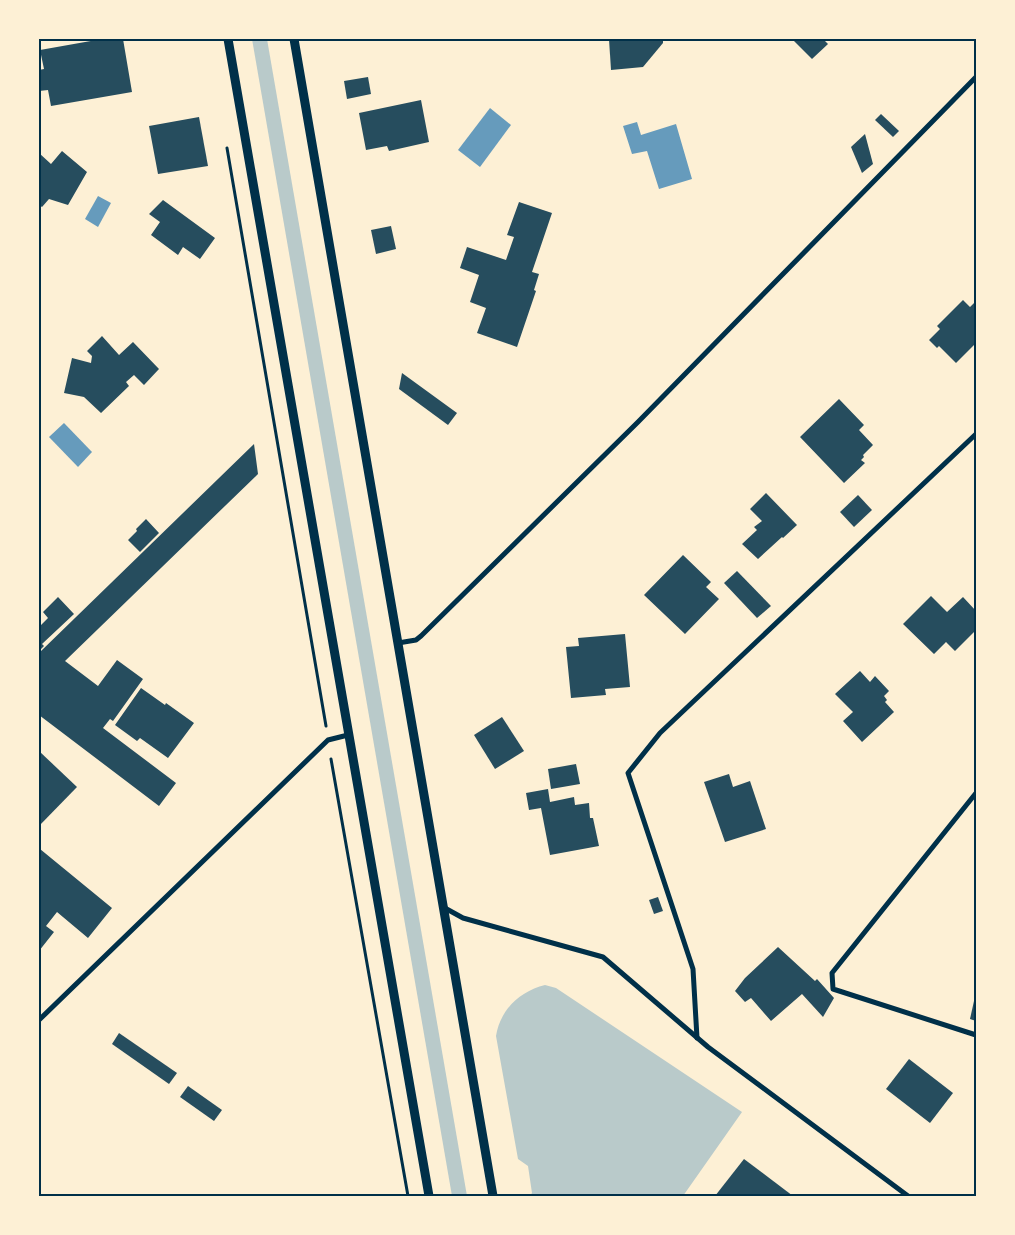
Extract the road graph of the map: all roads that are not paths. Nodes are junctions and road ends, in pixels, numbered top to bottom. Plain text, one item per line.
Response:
1 (228, 39) edge
2 (294, 39) edge
3 (976, 77) edge
4 (976, 434) edge
5 (398, 643) junction
6 (348, 735) junction
7 (976, 793) edge
8 (443, 907) junction
9 (39, 1020) edge
10 (976, 1035) edge
11 (697, 1038) junction
12 (429, 1196) edge
13 (493, 1196) edge
14 (908, 1196) edge

1 - 6 street
2 - 5 street
3 - 5 street
4 - 11 street
5 - 8 street
6 - 9 street
6 - 12 street
7 - 10 street
8 - 11 street
8 - 13 street
11 - 14 street

